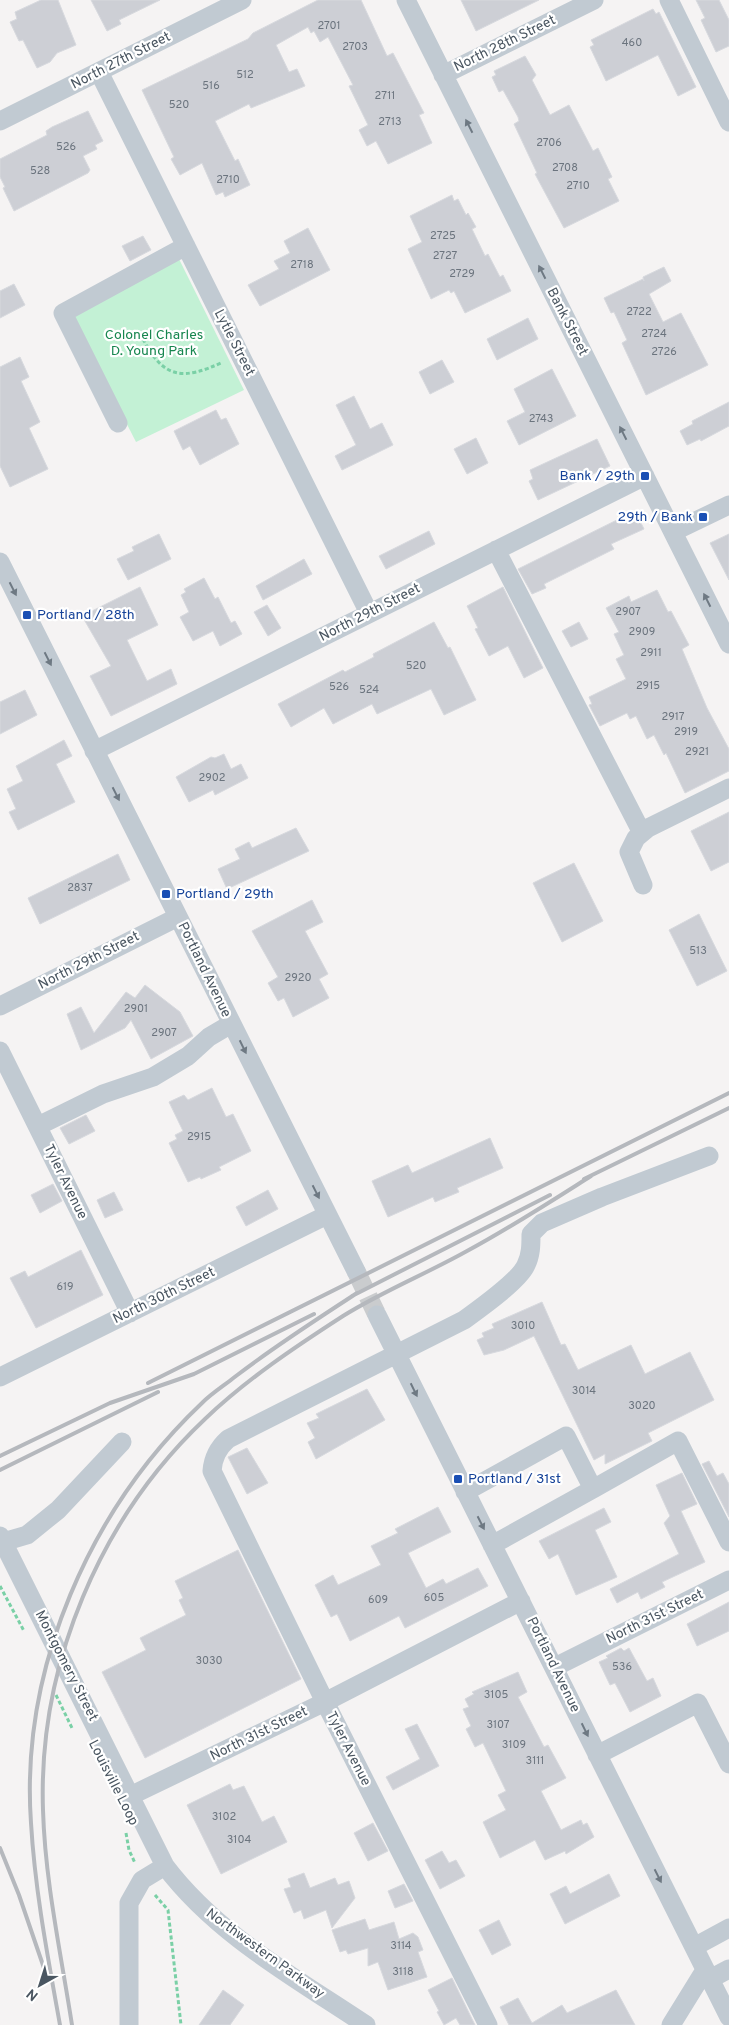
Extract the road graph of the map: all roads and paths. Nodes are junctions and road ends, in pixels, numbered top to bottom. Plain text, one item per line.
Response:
1 (242, 0) edge
2 (406, 0) edge
3 (594, 0) edge
4 (669, 0) edge
5 (99, 72) junction
6 (443, 75) junction
7 (0, 121) edge
8 (729, 122) edge
9 (186, 246) junction
10 (143, 339) dead end
11 (223, 362) dead end
12 (118, 423) dead end
13 (645, 476) junction
14 (729, 505) edge
15 (673, 532) junction
16 (496, 550) junction
17 (0, 562) edge
18 (370, 614) junction
19 (729, 644) edge
20 (94, 751) junction
21 (729, 788) edge
22 (642, 832) junction
23 (643, 885) dead end
24 (178, 917) junction
25 (0, 1006) edge
26 (231, 1024) junction
27 (0, 1050) edge
28 (38, 1126) junction
29 (710, 1156) dead end
30 (327, 1215) junction
31 (356, 1271) tunnel mouth
32 (130, 1313) junction
33 (376, 1315) tunnel mouth
34 (396, 1356) junction
35 (0, 1377) edge
36 (122, 1442) dead end
37 (594, 1489) junction
38 (465, 1492) junction
39 (1, 1540) edge
40 (729, 1542) edge
41 (492, 1544) junction
42 (729, 1580) edge
43 (0, 1586) edge
44 (521, 1601) junction
45 (25, 1632) dead end
46 (555, 1667) junction
47 (54, 1690) dead end
48 (325, 1702) junction
49 (74, 1732) dead end
50 (597, 1755) junction
51 (729, 1764) edge
52 (130, 1796) junction
53 (126, 1831) dead end
54 (165, 1866) junction
55 (142, 1880) junction
56 (729, 1928) edge
57 (694, 1947) junction
58 (729, 1969) edge
59 (708, 1975) junction
60 (729, 2017) edge
61 (129, 2025) edge
62 (181, 2025) edge
63 (366, 2025) edge
64 (488, 2025) edge
65 (670, 2025) edge

1 - 5 street, North 27th Street
2 - 6 street, Bank Street
3 - 6 street, North 28th Street
4 - 8 street
5 - 7 street, North 27th Street
5 - 9 street, Lytle Street
13 -> 6 street, Bank Street
9 - 12 street
9 - 18 street, Lytle Street
10 - 11 path
13 - 15 street, Bank Street
13 - 16 street, North 29th Street
14 - 15 street
19 -> 15 street, Bank Street
16 - 18 street, North 29th Street
16 - 22 street
17 -> 20 street, Portland Avenue
18 - 20 street, North 29th Street
20 -> 24 street, Portland Avenue
21 - 22 street
22 - 23 street
24 - 25 street, North 29th Street
24 - 26 street, Portland Avenue
26 - 28 street
26 -> 30 street, Portland Avenue
27 - 28 street, Tyler Avenue
28 - 32 street, Tyler Avenue
29 - 34 street
30 - 31 street, Portland Avenue
30 - 32 street, North 30th Street
32 - 35 street, North 30th Street
33 - 34 street, Portland Avenue
34 -> 38 street, Portland Avenue
34 - 48 street, Tyler Avenue
36 - 39 street
37 - 38 street
37 - 40 street
37 - 41 street
38 -> 41 street, Portland Avenue
39 - 52 street, Montgomery Street
41 - 44 street, Portland Avenue
42 - 46 street, North 31st Street
43 - 45 path
44 - 46 street, Portland Avenue
44 - 48 street, North 31st Street
46 -> 50 street, Portland Avenue
47 - 49 path, Louisville Loop
48 - 52 street, North 31st Street
48 - 64 street, Tyler Avenue
50 - 51 street
50 -> 57 street, Portland Avenue
52 - 54 street, Northwestern Parkway
53 - 55 path, Louisville Loop
54 - 55 street
54 - 63 street, Northwestern Parkway
55 - 61 street
55 - 62 path, Louisville Loop
56 - 57 street
57 - 59 street, Portland Avenue
58 - 59 street
59 - 60 street, Portland Avenue
59 - 65 street

